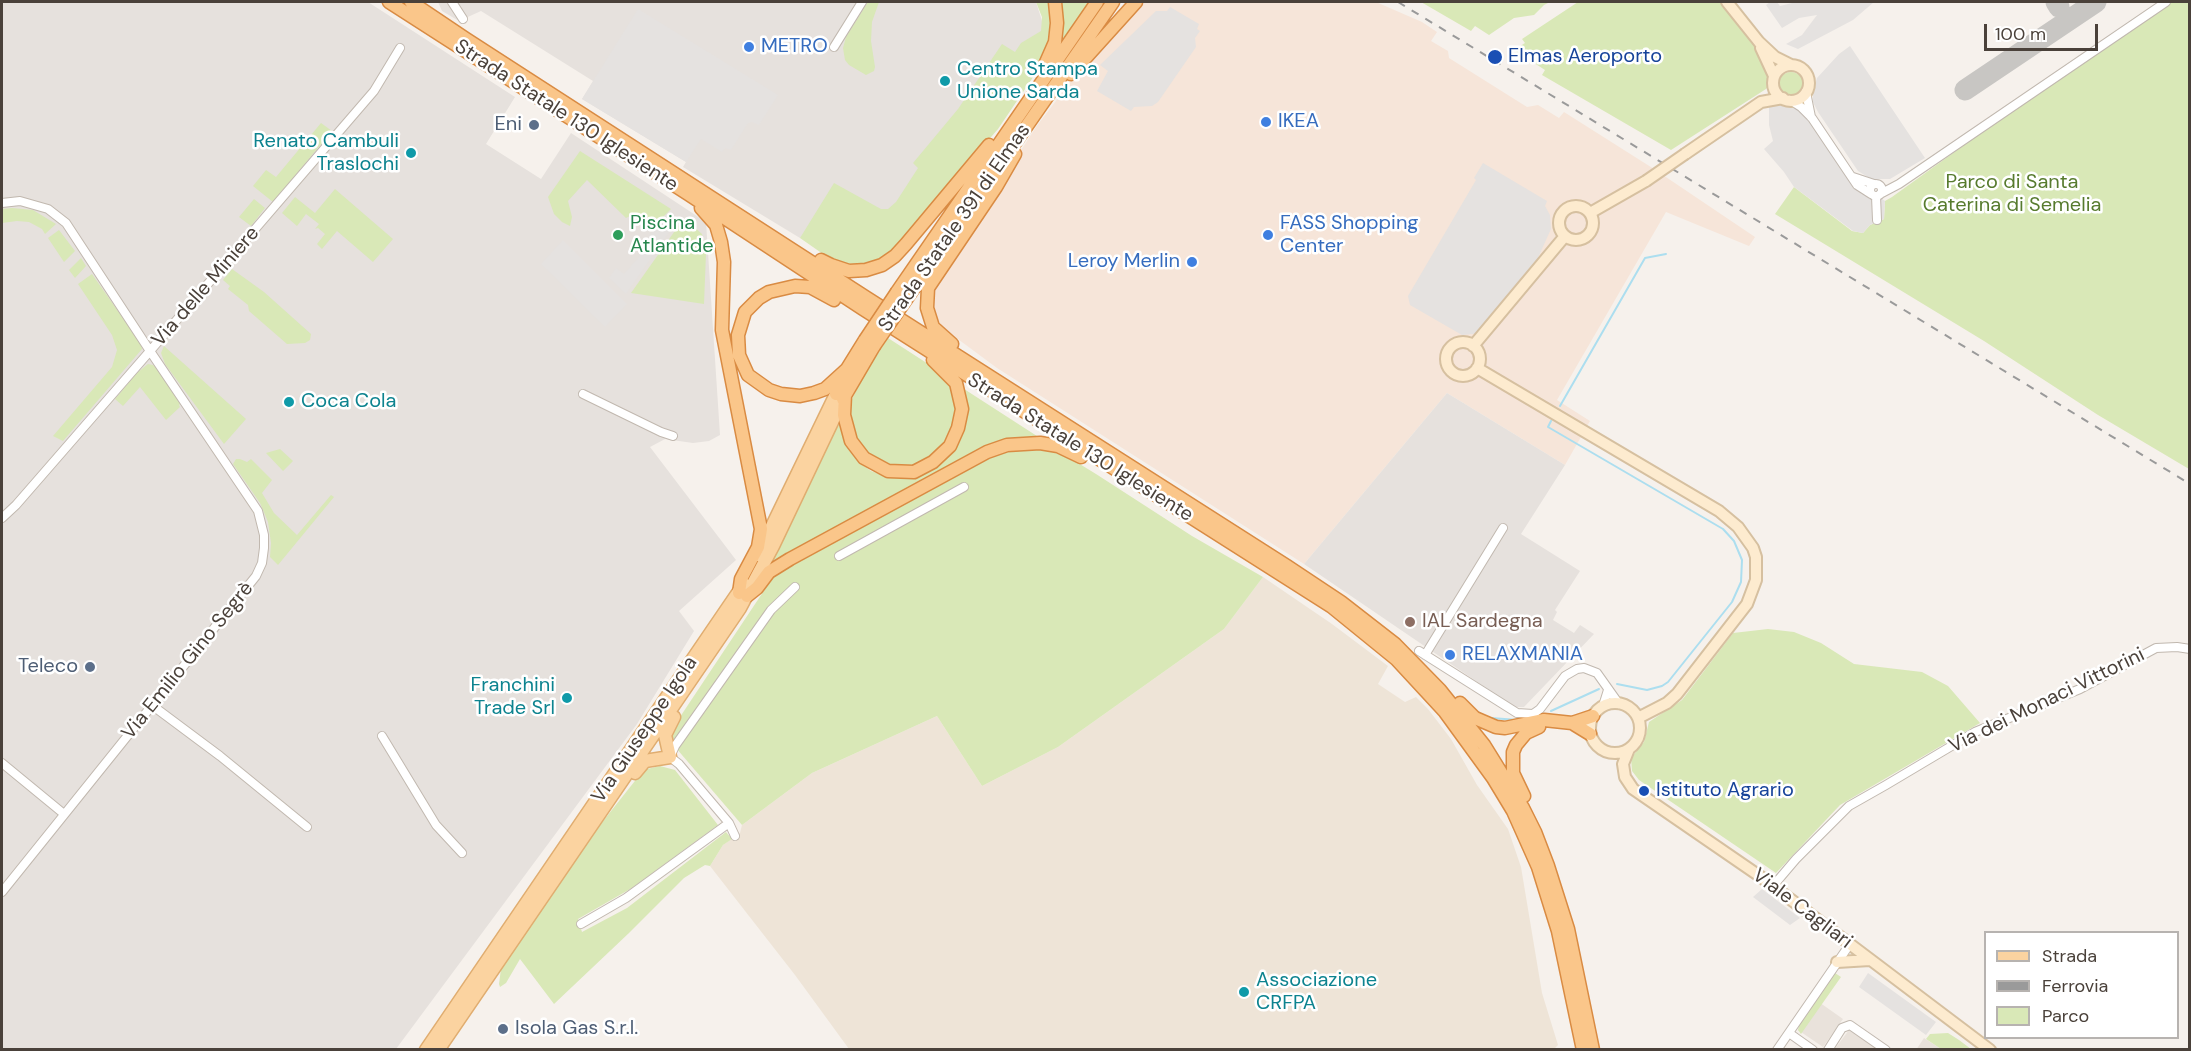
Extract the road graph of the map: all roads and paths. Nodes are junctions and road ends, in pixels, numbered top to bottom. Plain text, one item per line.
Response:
1 (383, 2) edge
2 (389, 2) edge
3 (411, 2) edge
4 (452, 2) edge
5 (862, 2) edge
6 (1055, 2) edge
7 (1098, 2) edge
8 (1113, 2) edge
9 (1136, 2) edge
10 (1727, 2) edge
11 (2166, 2) edge
12 (463, 19) dead end
13 (1759, 42) junction
14 (834, 47) dead end
15 (400, 48) dead end
16 (1791, 65) junction
17 (1773, 80) junction
18 (1037, 88) junction
19 (1806, 92) junction
20 (1047, 97) junction
21 (1786, 99) junction
22 (1761, 102) junction
23 (1812, 118) junction
24 (1015, 133) junction
25 (1876, 191) junction
26 (688, 194) junction
27 (2, 203) edge
28 (1590, 213) junction
29 (1877, 220) dead end
30 (767, 233) junction
31 (1565, 236) junction
32 (863, 309) junction
33 (869, 343) junction
34 (915, 343) junction
35 (1473, 346) junction
36 (150, 351) junction
37 (974, 366) junction
38 (1477, 368) junction
39 (847, 369) junction
40 (583, 394) dead end
41 (841, 396) junction
42 (673, 436) dead end
43 (1132, 481) junction
44 (964, 487) dead end
45 (2, 518) edge
46 (1503, 528) dead end
47 (840, 556) dead end
48 (795, 587) dead end
49 (743, 595) junction
50 (2190, 649) edge
51 (1426, 675) junction
52 (1608, 690) junction
53 (676, 702) junction
54 (1619, 704) junction
55 (153, 705) junction
56 (1603, 706) junction
57 (1593, 716) junction
58 (1638, 718) junction
59 (1553, 722) junction
60 (1572, 723) junction
61 (1590, 734) junction
62 (382, 736) dead end
63 (1629, 749) junction
64 (1613, 753) junction
65 (670, 757) junction
66 (2, 763) edge
67 (1623, 764) junction
68 (613, 794) junction
69 (1523, 808) junction
70 (64, 814) junction
71 (729, 823) junction
72 (307, 827) dead end
73 (735, 837) dead end
74 (462, 853) dead end
75 (1773, 886) junction
76 (2, 892) edge
77 (581, 924) dead end
78 (1850, 944) junction
79 (1871, 960) junction
80 (1837, 962) junction
81 (1789, 1033) junction
82 (426, 1050) edge
83 (438, 1050) edge
84 (1583, 1050) edge
85 (1593, 1050) edge
86 (1777, 1050) edge
87 (1813, 1050) edge
88 (1828, 1050) edge
89 (1886, 1050) edge
90 (1990, 1050) edge

1 - 2 highway
2 - 26 highway, Strada Statale 130 Iglesiente
3 - 30 highway, Strada Statale 130 Iglesiente
4 - 12 street
5 - 14 street
6 - 18 highway
7 - 18 highway, Strada Statale 391 di Elmas
8 - 20 highway, Strada Statale 391 di Elmas
9 - 20 highway
10 - 13 main road
11 - 25 street
13 - 16 main road
13 - 17 main road
15 - 36 street, Via delle Miniere
16 - 17 main road
16 - 19 main road
17 - 21 main road
17 - 22 main road
18 - 24 highway, Strada Statale 391 di Elmas
19 - 21 main road
19 - 23 street
20 - 24 highway, Strada Statale 391 di Elmas
21 - 22 main road
21 - 23 street
22 - 28 main road, bridge
23 - 25 street
24 - 30 highway
24 - 33 highway, Strada Statale 391 di Elmas, bridge
24 - 37 highway
25 - 29 street
26 - 32 highway, Strada Statale 130 Iglesiente
26 - 49 highway
27 - 36 street, Via Emilio Gino Segrè
28 - 31 main road
28 - 31 main road
30 - 37 highway, Strada Statale 130 Iglesiente
31 - 35 main road
32 - 34 highway, Strada Statale 130 Iglesiente
32 - 39 highway
33 - 39 highway, Strada Statale 391 di Elmas
33 - 41 highway, Strada Statale 391 di Elmas
34 - 41 highway
34 - 43 highway, Strada Statale 130 Iglesiente
35 - 38 main road
35 - 38 main road
36 - 45 street, Via delle Miniere
36 - 55 street, Via Emilio Gino Segrè
37 - 51 highway, Strada Statale 130 Iglesiente
38 - 58 main road
39 - 41 highway, Strada Statale 391 di Elmas
40 - 42 street
41 - 49 main road, Via Giuseppe Igola
43 - 49 highway
43 - 84 highway, Strada Statale 130 Iglesiente
44 - 47 street
46 - 52 street
48 - 65 street
49 - 53 main road, Via Giuseppe Igola
49 - 82 main road, Via Giuseppe Igola
50 - 75 street, Via dei Monaci Vittorini
51 - 59 highway
51 - 69 highway, Strada Statale 130 Iglesiente
52 - 54 street
52 - 56 street
53 - 65 main road
53 - 68 main road, Via Giuseppe Igola
54 - 56 main road
54 - 58 main road
55 - 70 street, Via Emilio Gino Segrè
55 - 72 street
56 - 57 main road
57 - 60 highway
57 - 61 main road
58 - 63 main road
59 - 60 highway
59 - 69 highway
60 - 61 highway
61 - 64 main road
62 - 74 street
63 - 64 main road
63 - 67 main road
64 - 67 main road, Viale Cagliari
65 - 68 main road
65 - 71 street
66 - 70 street
67 - 75 main road, Viale Cagliari
68 - 83 main road, Via Giuseppe Igola
69 - 85 highway, Strada Statale 130 Iglesiente
70 - 76 street, Via Emilio Gino Segrè
71 - 73 street
71 - 77 street
75 - 78 main road, Viale Cagliari
78 - 79 main road, Viale Cagliari
78 - 80 street
79 - 80 main road
79 - 90 main road, Viale Cagliari
80 - 81 street
81 - 86 street
81 - 87 street
88 - 89 street

